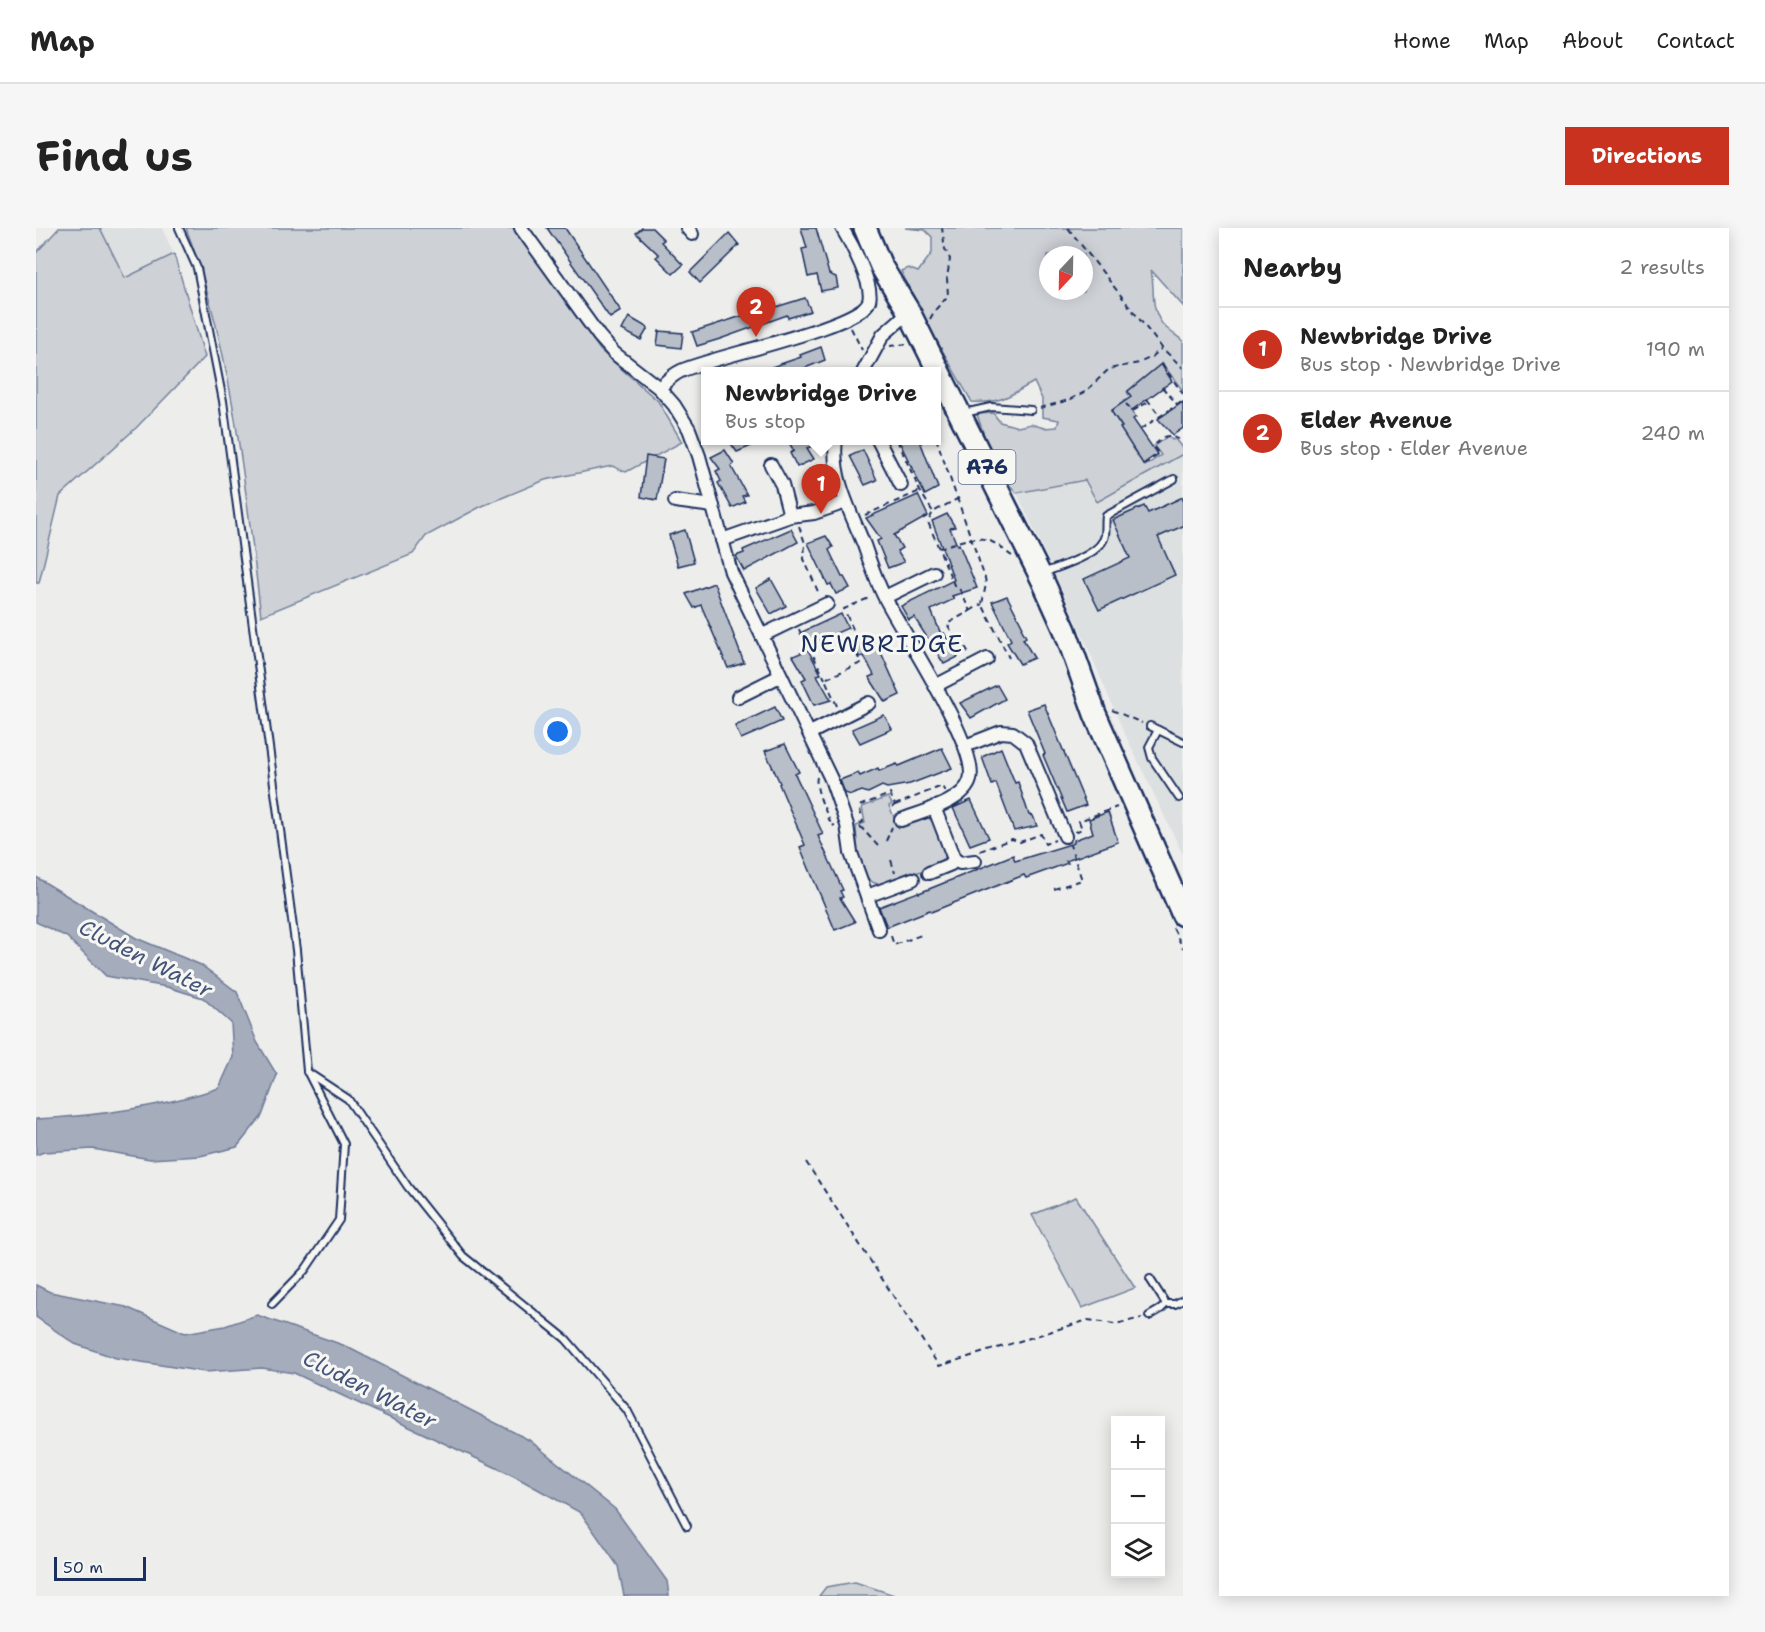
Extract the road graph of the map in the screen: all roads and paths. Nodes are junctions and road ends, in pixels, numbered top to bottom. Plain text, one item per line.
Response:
1 (179, 228) edge
2 (521, 228) edge
3 (842, 228) edge
4 (865, 228) edge
5 (942, 228) edge
6 (1068, 228) edge
7 (909, 312) junction
8 (920, 333) junction
9 (1162, 348) junction
10 (1162, 364) dead end
11 (865, 367) edge
12 (937, 367) edge
13 (1183, 368) edge
14 (941, 374) edge
15 (1162, 387) dead end
16 (659, 388) junction
17 (1183, 394) edge
18 (1183, 401) edge
19 (1126, 404) dead end
20 (1177, 405) junction
21 (1031, 410) joint
22 (961, 414) junction
23 (1160, 416) junction
24 (1141, 429) dead end
25 (1183, 441) edge
26 (836, 445) edge
27 (880, 445) edge
28 (899, 445) edge
29 (939, 445) edge
30 (771, 465) dead end
31 (1144, 465) dead end
32 (1174, 479) dead end
33 (901, 484) dead end
34 (920, 491) junction
35 (958, 498) junction
36 (675, 501) dead end
37 (846, 502) junction
38 (712, 506) junction
39 (933, 512) junction
40 (793, 516) junction
41 (854, 520) junction
42 (972, 538) junction
43 (722, 540) junction
44 (939, 548) junction
45 (1018, 558) dead end
46 (934, 573) dead end
47 (1040, 574) junction
48 (883, 595) junction
49 (830, 601) junction
50 (982, 604) junction
51 (844, 609) junction
52 (970, 611) junction
53 (796, 619) junction
54 (763, 635) junction
55 (1009, 658) dead end
56 (981, 662) joint
57 (780, 676) junction
58 (825, 679) junction
59 (935, 686) junction
60 (738, 697) dead end
61 (869, 702) dead end
62 (1095, 714) junction
63 (842, 717) junction
64 (1150, 726) joint
65 (1158, 730) junction
66 (810, 734) junction
67 (1183, 742) edge
68 (965, 746) junction
69 (1179, 798) dead end
70 (949, 801) junction
71 (895, 805) junction
72 (934, 807) junction
73 (898, 818) joint
74 (1065, 836) joint
75 (878, 846) dead end
76 (954, 860) junction
77 (975, 861) dead end
78 (929, 873) dead end
79 (913, 879) dead end
80 (1054, 889) dead end
81 (867, 896) junction
82 (1183, 915) edge
83 (879, 930) joint
84 (924, 934) dead end
85 (307, 1071) junction
86 (806, 1162) dead end
87 (1150, 1279) dead end
88 (1183, 1300) edge
89 (272, 1304) dead end
90 (1166, 1304) junction
91 (1149, 1316) joint
92 (687, 1526) dead end

1 - 85 lane
2 - 16 street
3 - 16 street
4 - 7 highway, A76
5 - 8 path
6 - 9 path
7 - 8 highway, A76
7 - 11 street
8 - 12 highway, A76
9 - 13 path
9 - 21 path
10 - 17 path
14 - 22 highway, A76
15 - 20 path
16 - 38 street
18 - 20 path
19 - 23 path
20 - 23 path
21 - 22 lane
22 - 47 highway, A76
23 - 24 path
25 - 31 path
26 - 37 street
27 - 33 street
28 - 34 path
29 - 35 path
30 - 40 street
32 - 47 lane
34 - 39 path
34 - 41 path
35 - 39 path
35 - 42 path
36 - 38 street
37 - 40 street
37 - 41 street
38 - 43 street
39 - 44 path
40 - 43 street
40 - 49 path
41 - 48 street
42 - 44 path
42 - 45 path
42 - 50 path
43 - 54 street
44 - 52 path
46 - 48 street
47 - 62 highway, A76
48 - 51 path
48 - 59 street
49 - 51 path
49 - 53 street
50 - 52 path
50 - 55 path
51 - 58 path
52 - 56 path
53 - 54 street
53 - 58 path
54 - 57 street
56 - 59 street
57 - 60 street
57 - 66 street
58 - 63 path
59 - 68 street
61 - 63 street
62 - 64 path
62 - 82 highway, A76
63 - 66 street
64 - 65 lane
65 - 67 lane
65 - 69 lane
66 - 81 street
68 - 70 street
68 - 74 street
70 - 71 path
70 - 72 street
71 - 73 path
71 - 75 path
72 - 73 street
72 - 76 street
74 - 80 path
76 - 77 street
76 - 78 street
79 - 81 street
81 - 83 street
83 - 84 path
85 - 89 lane
85 - 92 lane
86 - 91 path
87 - 90 lane
88 - 90 lane
90 - 91 lane

